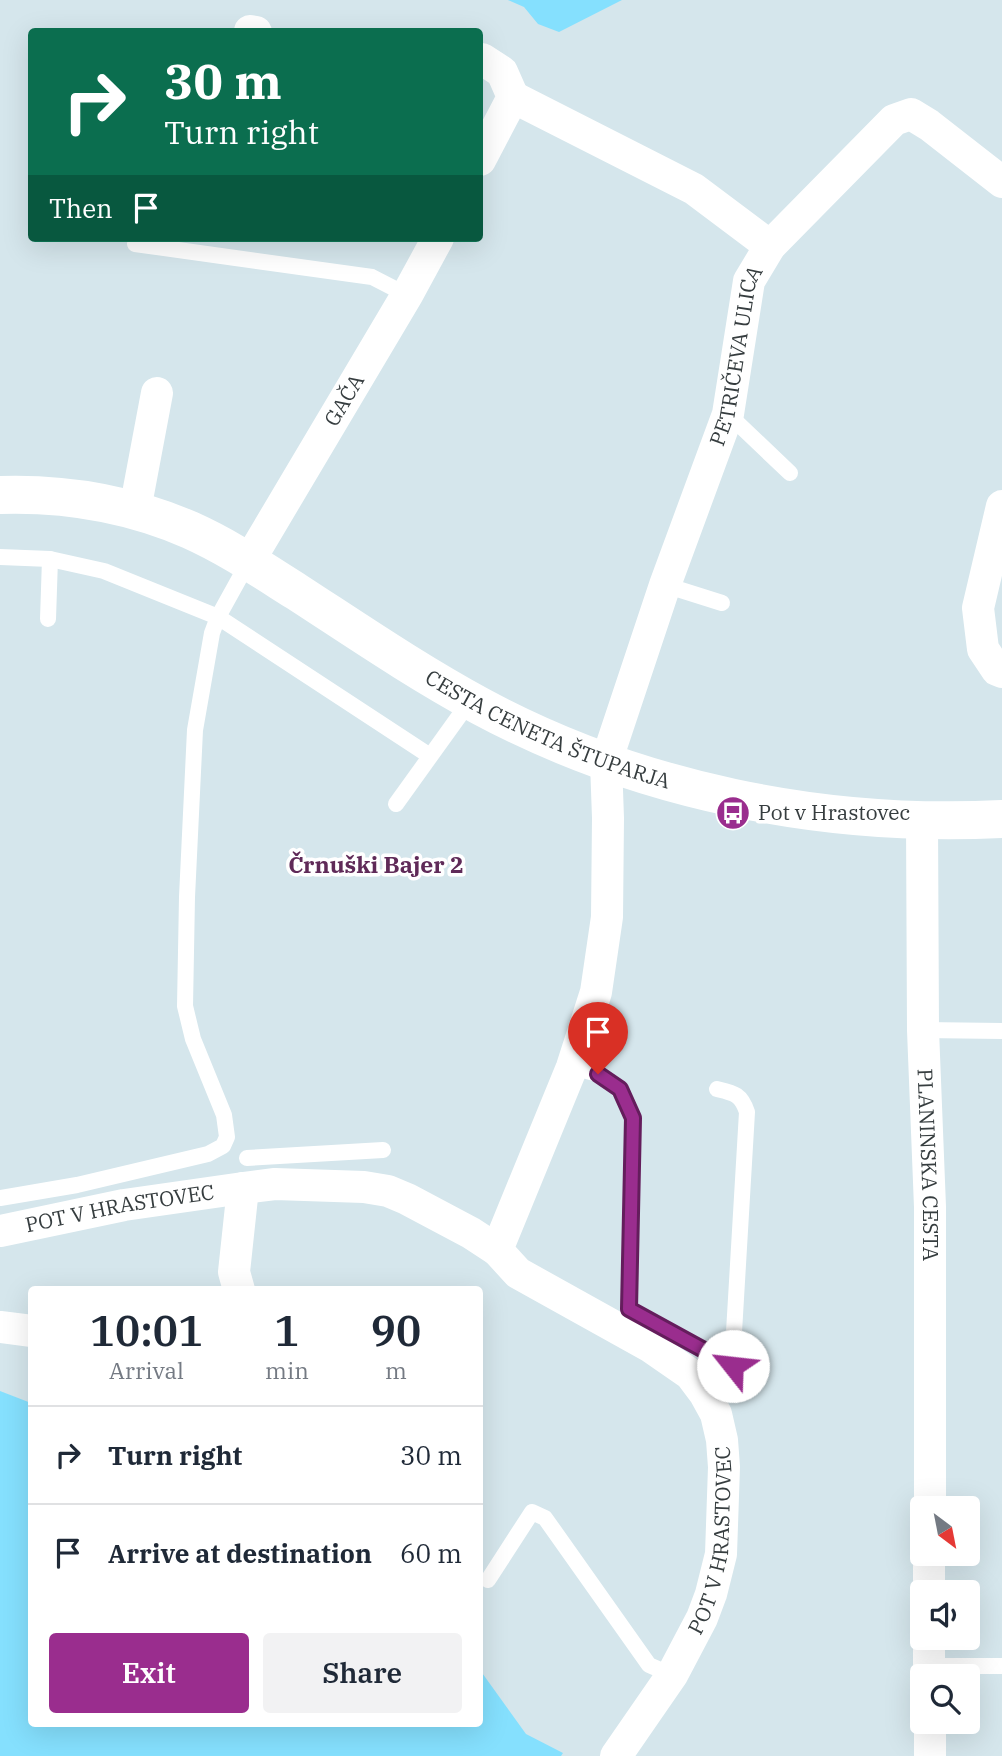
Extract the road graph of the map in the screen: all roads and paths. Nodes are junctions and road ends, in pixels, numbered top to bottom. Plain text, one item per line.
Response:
1 (483, 60) edge
2 (513, 97) junction
3 (483, 154) edge
4 (1002, 182) edge
5 (436, 242) edge
6 (135, 244) dead end
7 (770, 246) junction
8 (407, 295) junction
9 (157, 393) dead end
10 (728, 414) junction
11 (790, 473) dead end
12 (0, 495) edge
13 (1002, 506) edge
14 (135, 510) junction
15 (0, 557) edge
16 (50, 559) junction
17 (249, 561) junction
18 (665, 585) junction
19 (722, 603) dead end
20 (218, 617) junction
21 (48, 619) dead end
22 (1002, 673) edge
23 (470, 701) junction
24 (430, 756) junction
25 (606, 762) junction
26 (396, 804) dead end
27 (1002, 819) edge
28 (922, 820) junction
29 (923, 1030) junction
30 (1002, 1031) edge
31 (572, 1067) junction
32 (717, 1089) dead end
33 (383, 1150) dead end
34 (245, 1173) junction
35 (0, 1198) edge
36 (0, 1231) edge
37 (497, 1250) junction
38 (238, 1286) edge
39 (0, 1328) edge
40 (28, 1331) edge
41 (930, 1496) edge
42 (488, 1580) dead end
43 (929, 1660) edge
44 (1002, 1666) edge
45 (671, 1675) junction
46 (930, 1734) edge
47 (616, 1756) edge
48 (930, 1756) edge

1 - 2 street
2 - 3 street
2 - 7 street
4 - 7 street, PETRIČEVA ULICA
5 - 8 street, GAČA
6 - 8 lane
7 - 10 street, PETRIČEVA ULICA
8 - 17 street, GAČA
9 - 14 street
10 - 11 lane
10 - 18 street, PETRIČEVA ULICA
12 - 14 street, CESTA CENETA ŠTUPARJA
13 - 22 street
14 - 17 street, CESTA CENETA ŠTUPARJA
15 - 16 lane
16 - 20 lane
16 - 21 lane
17 - 20 lane
17 - 23 street, CESTA CENETA ŠTUPARJA
18 - 19 lane
18 - 25 street, PETRIČEVA ULICA
20 - 24 lane
20 - 35 lane
23 - 24 lane
23 - 25 street, CESTA CENETA ŠTUPARJA
24 - 26 lane
25 - 28 street, CESTA CENETA ŠTUPARJA
25 - 31 street
27 - 28 street, CESTA CENETA ŠTUPARJA
28 - 29 street, PLANINSKA CESTA
29 - 30 lane
29 - 41 street, PLANINSKA CESTA
31 - 32 lane
31 - 37 street
33 - 34 lane
34 - 36 street, POT V HRASTOVEC
34 - 37 street, POT V HRASTOVEC
34 - 38 street, POT V HRASTOVEC
37 - 45 street, POT V HRASTOVEC
39 - 40 street
42 - 45 lane
43 - 44 lane
45 - 47 street, POT V HRASTOVEC
46 - 48 street

